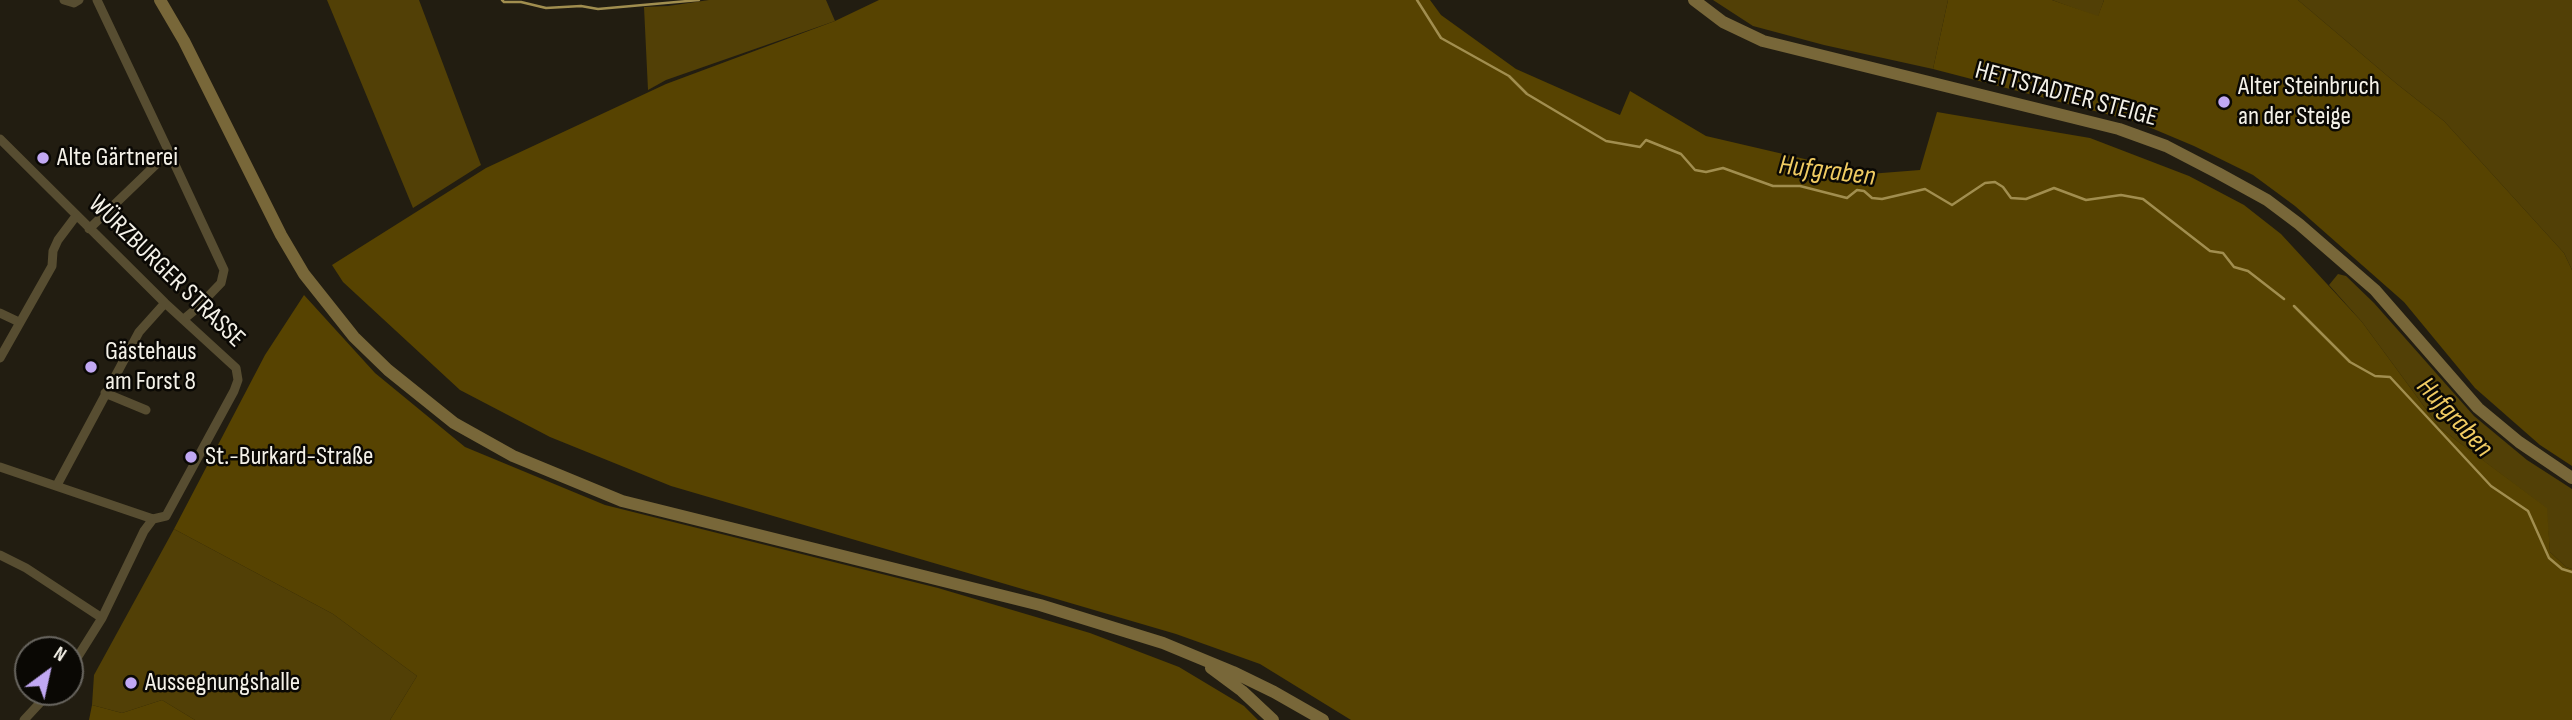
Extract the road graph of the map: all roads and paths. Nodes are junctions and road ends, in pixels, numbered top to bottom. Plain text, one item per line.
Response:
1 (64, 0) edge
2 (79, 0) edge
3 (97, 0) edge
4 (160, 0) edge
5 (1694, 0) edge
6 (0, 139) edge
7 (169, 152) junction
8 (76, 216) junction
9 (89, 229) junction
10 (165, 303) junction
11 (0, 313) edge
12 (184, 320) junction
13 (19, 322) junction
14 (0, 358) edge
15 (105, 393) junction
16 (146, 410) dead end
17 (0, 467) edge
18 (2572, 478) edge
19 (57, 485) junction
20 (153, 519) junction
21 (0, 555) edge
22 (102, 618) junction
23 (84, 647) edge
24 (1194, 656) junction
25 (37, 706) edge
26 (24, 720) edge
27 (1273, 720) edge
28 (1323, 720) edge

1 - 2 street
3 - 7 street
4 - 24 main road
5 - 18 main road, HETTSTADTER STEIGE
6 - 8 street, WÜRZBURGER STRASSE
7 - 9 street
7 - 12 street
8 - 9 street, WÜRZBURGER STRASSE
8 - 13 street
9 - 10 street, WÜRZBURGER STRASSE
10 - 12 street, WÜRZBURGER STRASSE
10 - 15 street
11 - 13 street
12 - 20 street, WÜRZBURGER STRASSE
13 - 14 street
15 - 16 street
15 - 19 street
17 - 19 street
19 - 20 street
20 - 22 street
21 - 22 street
22 - 23 street
24 - 27 main road
24 - 28 main road
25 - 26 street

